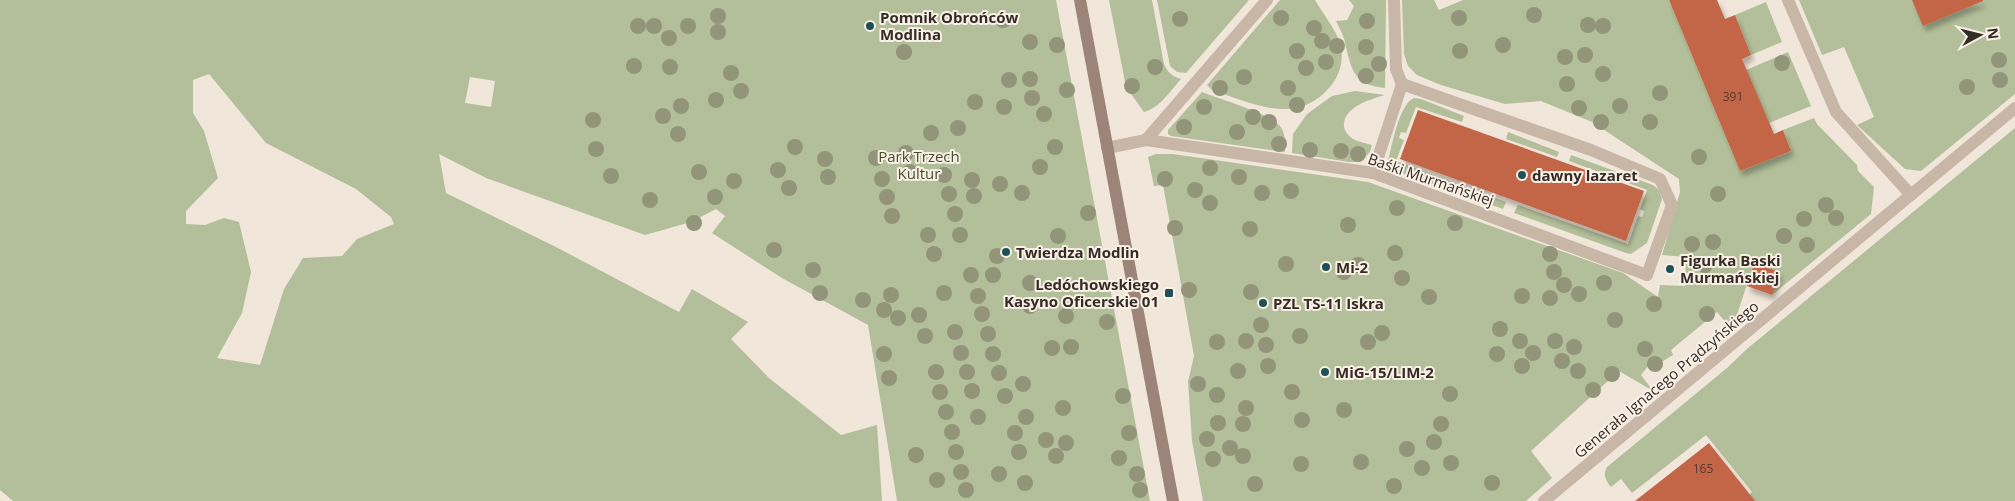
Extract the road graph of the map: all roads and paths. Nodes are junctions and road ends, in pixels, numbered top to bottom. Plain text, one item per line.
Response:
1 (1080, 0) edge
2 (1267, 0) edge
3 (1394, 0) edge
4 (1788, 0) edge
5 (1402, 84) junction
6 (2015, 108) edge
7 (1146, 140) junction
8 (1108, 148) junction
9 (1372, 173) junction
10 (1911, 194) junction
11 (1173, 501) edge
12 (1544, 501) edge

1 - 8 street
2 - 7 street
3 - 5 street
4 - 10 street
5 - 9 street
5 - 9 street, Baśki Murmańskiej
6 - 10 street, Generała Ignacego Prądzyńskiego
7 - 8 street, Baśki Murmańskiej
7 - 9 street, Baśki Murmańskiej
8 - 11 street
10 - 12 street, Generała Ignacego Prądzyńskiego

